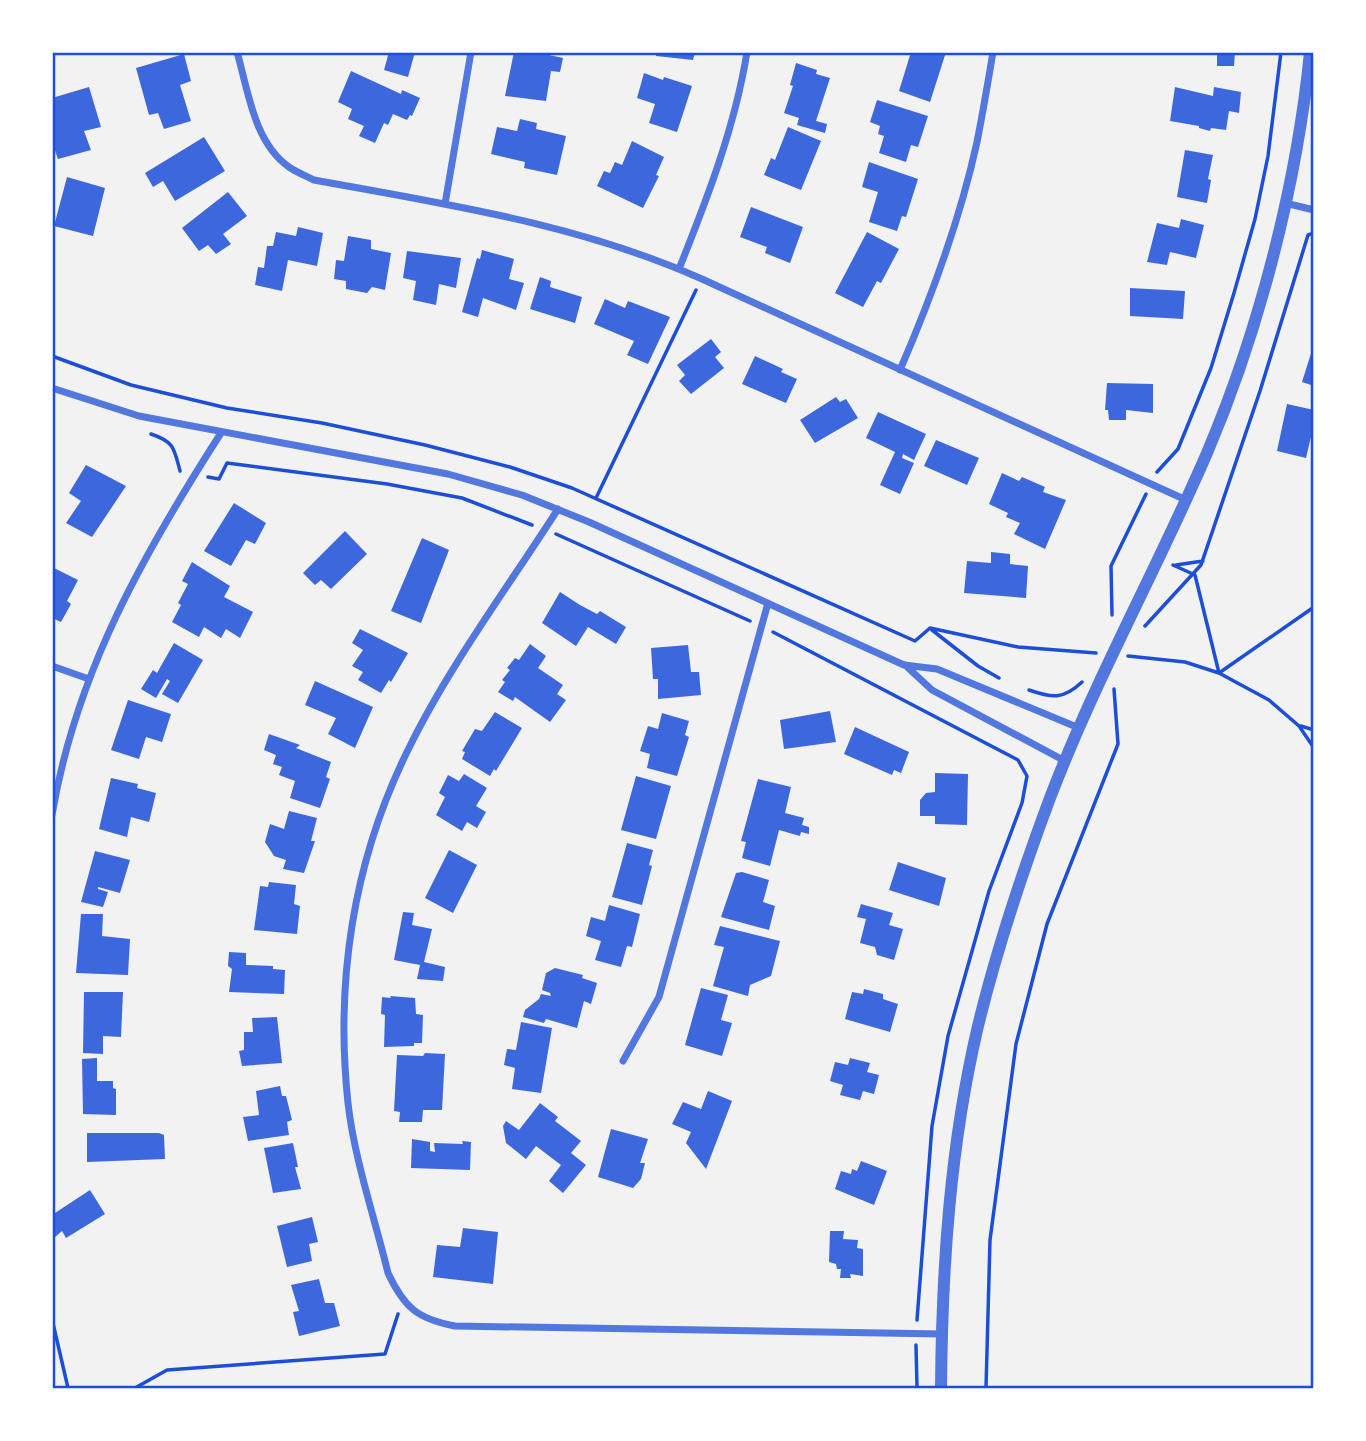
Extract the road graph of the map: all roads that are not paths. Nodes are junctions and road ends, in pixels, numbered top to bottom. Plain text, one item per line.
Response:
1 (237, 52) edge
2 (471, 52) edge
3 (747, 52) edge
4 (993, 52) edge
5 (1310, 52) edge
6 (1284, 203) junction
7 (445, 204) junction
8 (1314, 210) edge
9 (679, 269) junction
10 (900, 370) junction
11 (52, 388) edge
12 (221, 433) junction
13 (1186, 499) junction
14 (558, 509) junction
15 (768, 603) junction
16 (904, 665) junction
17 (52, 666) edge
18 (89, 679) junction
19 (1081, 728) junction
20 (1066, 761) junction
21 (52, 815) edge
22 (622, 1061) dead end
23 (942, 1334) junction
24 (942, 1388) edge

1 - 7 street
2 - 7 street
3 - 9 street
4 - 10 street
5 - 6 street
6 - 8 street
6 - 13 street
7 - 9 street
9 - 10 street
10 - 13 street
11 - 12 street
12 - 14 street
12 - 18 street
13 - 19 street
14 - 15 street
14 - 23 street
15 - 16 street
15 - 22 street
16 - 19 street
16 - 20 street
17 - 18 street
18 - 21 street
19 - 20 street
20 - 23 street
23 - 24 street

